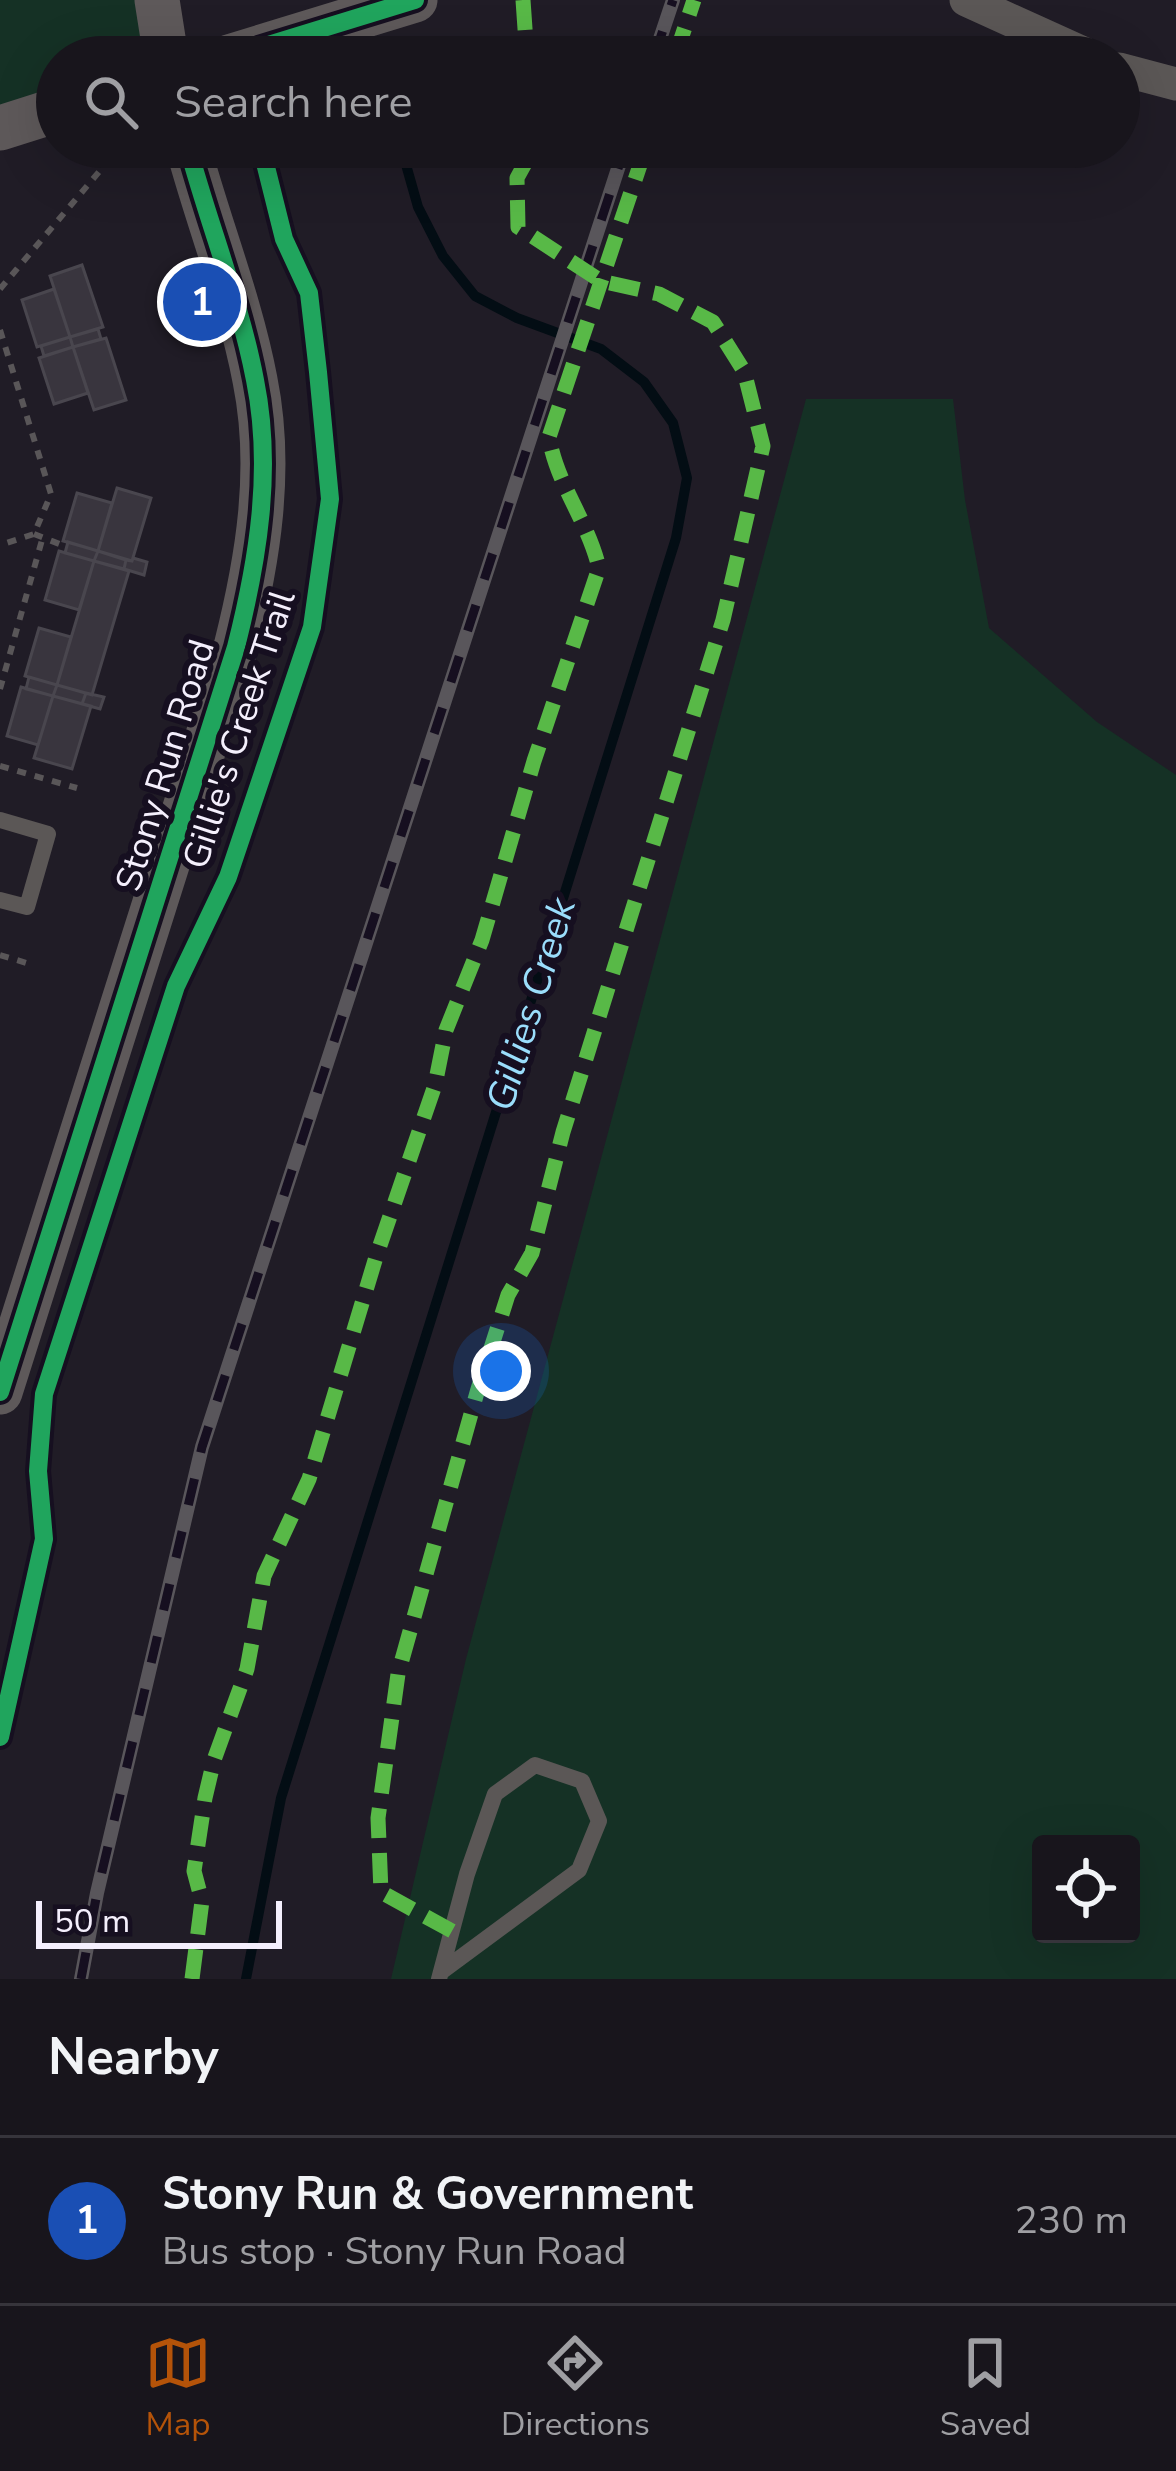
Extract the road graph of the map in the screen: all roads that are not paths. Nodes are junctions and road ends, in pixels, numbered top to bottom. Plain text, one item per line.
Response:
1 (157, 0) edge
2 (415, 0) edge
3 (967, 0) edge
4 (1010, 9) edge
5 (163, 36) edge
6 (298, 36) edge
7 (1056, 36) edge
8 (1140, 75) edge
9 (1176, 84) edge
10 (36, 117) edge
11 (0, 128) edge
12 (194, 168) edge
13 (0, 820) edge
14 (0, 900) edge
15 (0, 1392) edge
16 (440, 1975) edge

1 - 5 street
2 - 6 street
3 - 4 street
4 - 7 street
8 - 9 street
10 - 11 street
12 - 15 street, Stony Run Road
13 - 14 lane
16 - 16 lane

